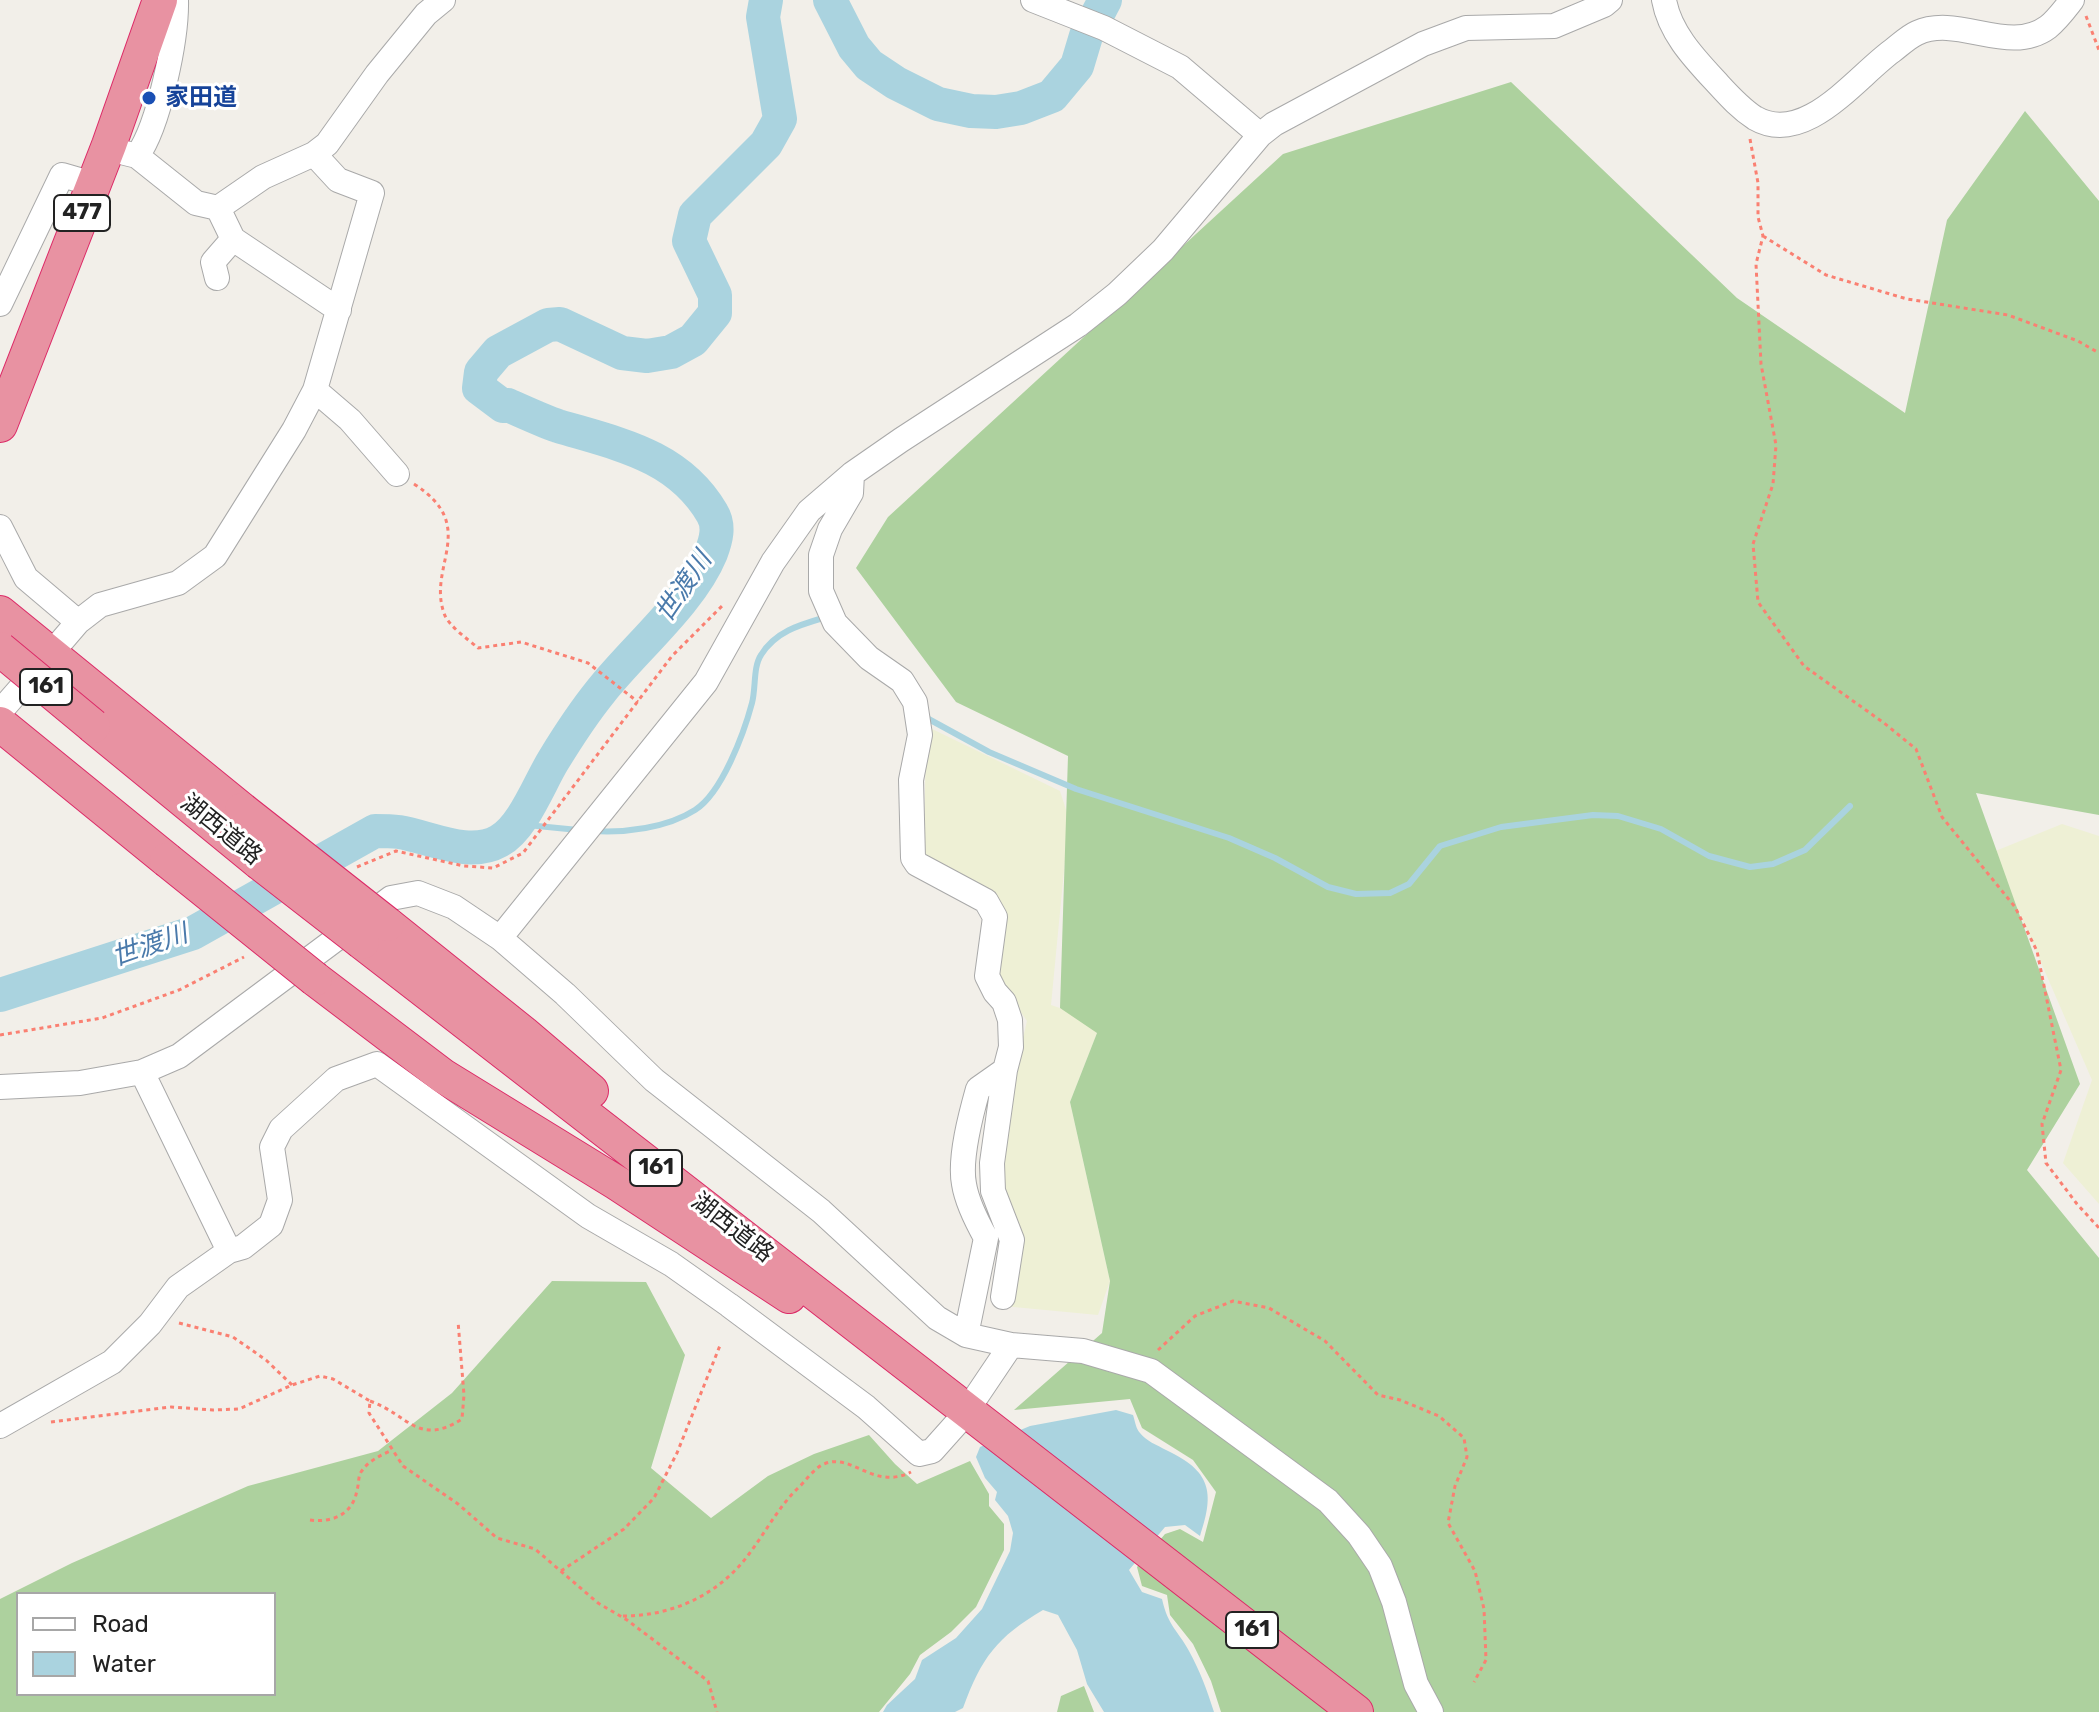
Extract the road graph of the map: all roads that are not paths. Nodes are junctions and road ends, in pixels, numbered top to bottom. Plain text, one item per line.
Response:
1 (160, 0) edge
2 (176, 0) edge
3 (443, 0) edge
4 (1033, 0) edge
5 (1610, 0) edge
6 (1664, 0) edge
7 (2078, 6) edge
8 (1260, 135) junction
9 (123, 151) junction
10 (314, 154) junction
11 (93, 184) junction
12 (218, 208) junction
13 (233, 239) junction
14 (217, 278) dead end
15 (0, 304) edge
16 (339, 310) junction
17 (315, 390) junction
18 (0, 425) edge
19 (397, 474) road end
20 (852, 474) junction
21 (0, 527) edge
22 (78, 622) junction
23 (2, 625) edge
24 (60, 643) dead end
25 (42, 664) dead end
26 (2, 715) edge
27 (375, 933) junction
28 (500, 938) junction
29 (1005, 1070) junction
30 (142, 1072) junction
31 (0, 1087) edge
32 (229, 1251) junction
33 (1003, 1297) dead end
34 (966, 1335) junction
35 (1011, 1345) junction
36 (963, 1407) junction
37 (0, 1426) edge
38 (1356, 1712) edge
39 (1431, 1712) edge

1 - 9 highway, 477
2 - 9 street
3 - 10 street
4 - 8 street
5 - 8 street
6 - 7 street
8 - 20 street
9 - 11 highway, 477
9 - 12 street
10 - 12 street
10 - 16 street
11 - 15 street
11 - 18 highway, 477
12 - 13 street
13 - 14 street
13 - 16 street
16 - 17 street
17 - 19 street
17 - 22 street
20 - 28 street
20 - 29 street
21 - 22 street
22 - 24 street
23 - 27 highway, bridge
23 - 27 highway, 湖西道路 / 161, bridge
25 - 26 street
26 - 36 highway, bridge
27 - 36 highway, 湖西道路 / 161
28 - 30 street
28 - 34 street
29 - 33 street
29 - 34 street
30 - 31 street
30 - 32 street
32 - 36 street
32 - 37 street
34 - 35 street
35 - 36 street
35 - 39 street
36 - 38 highway, 湖西道路 / 161

